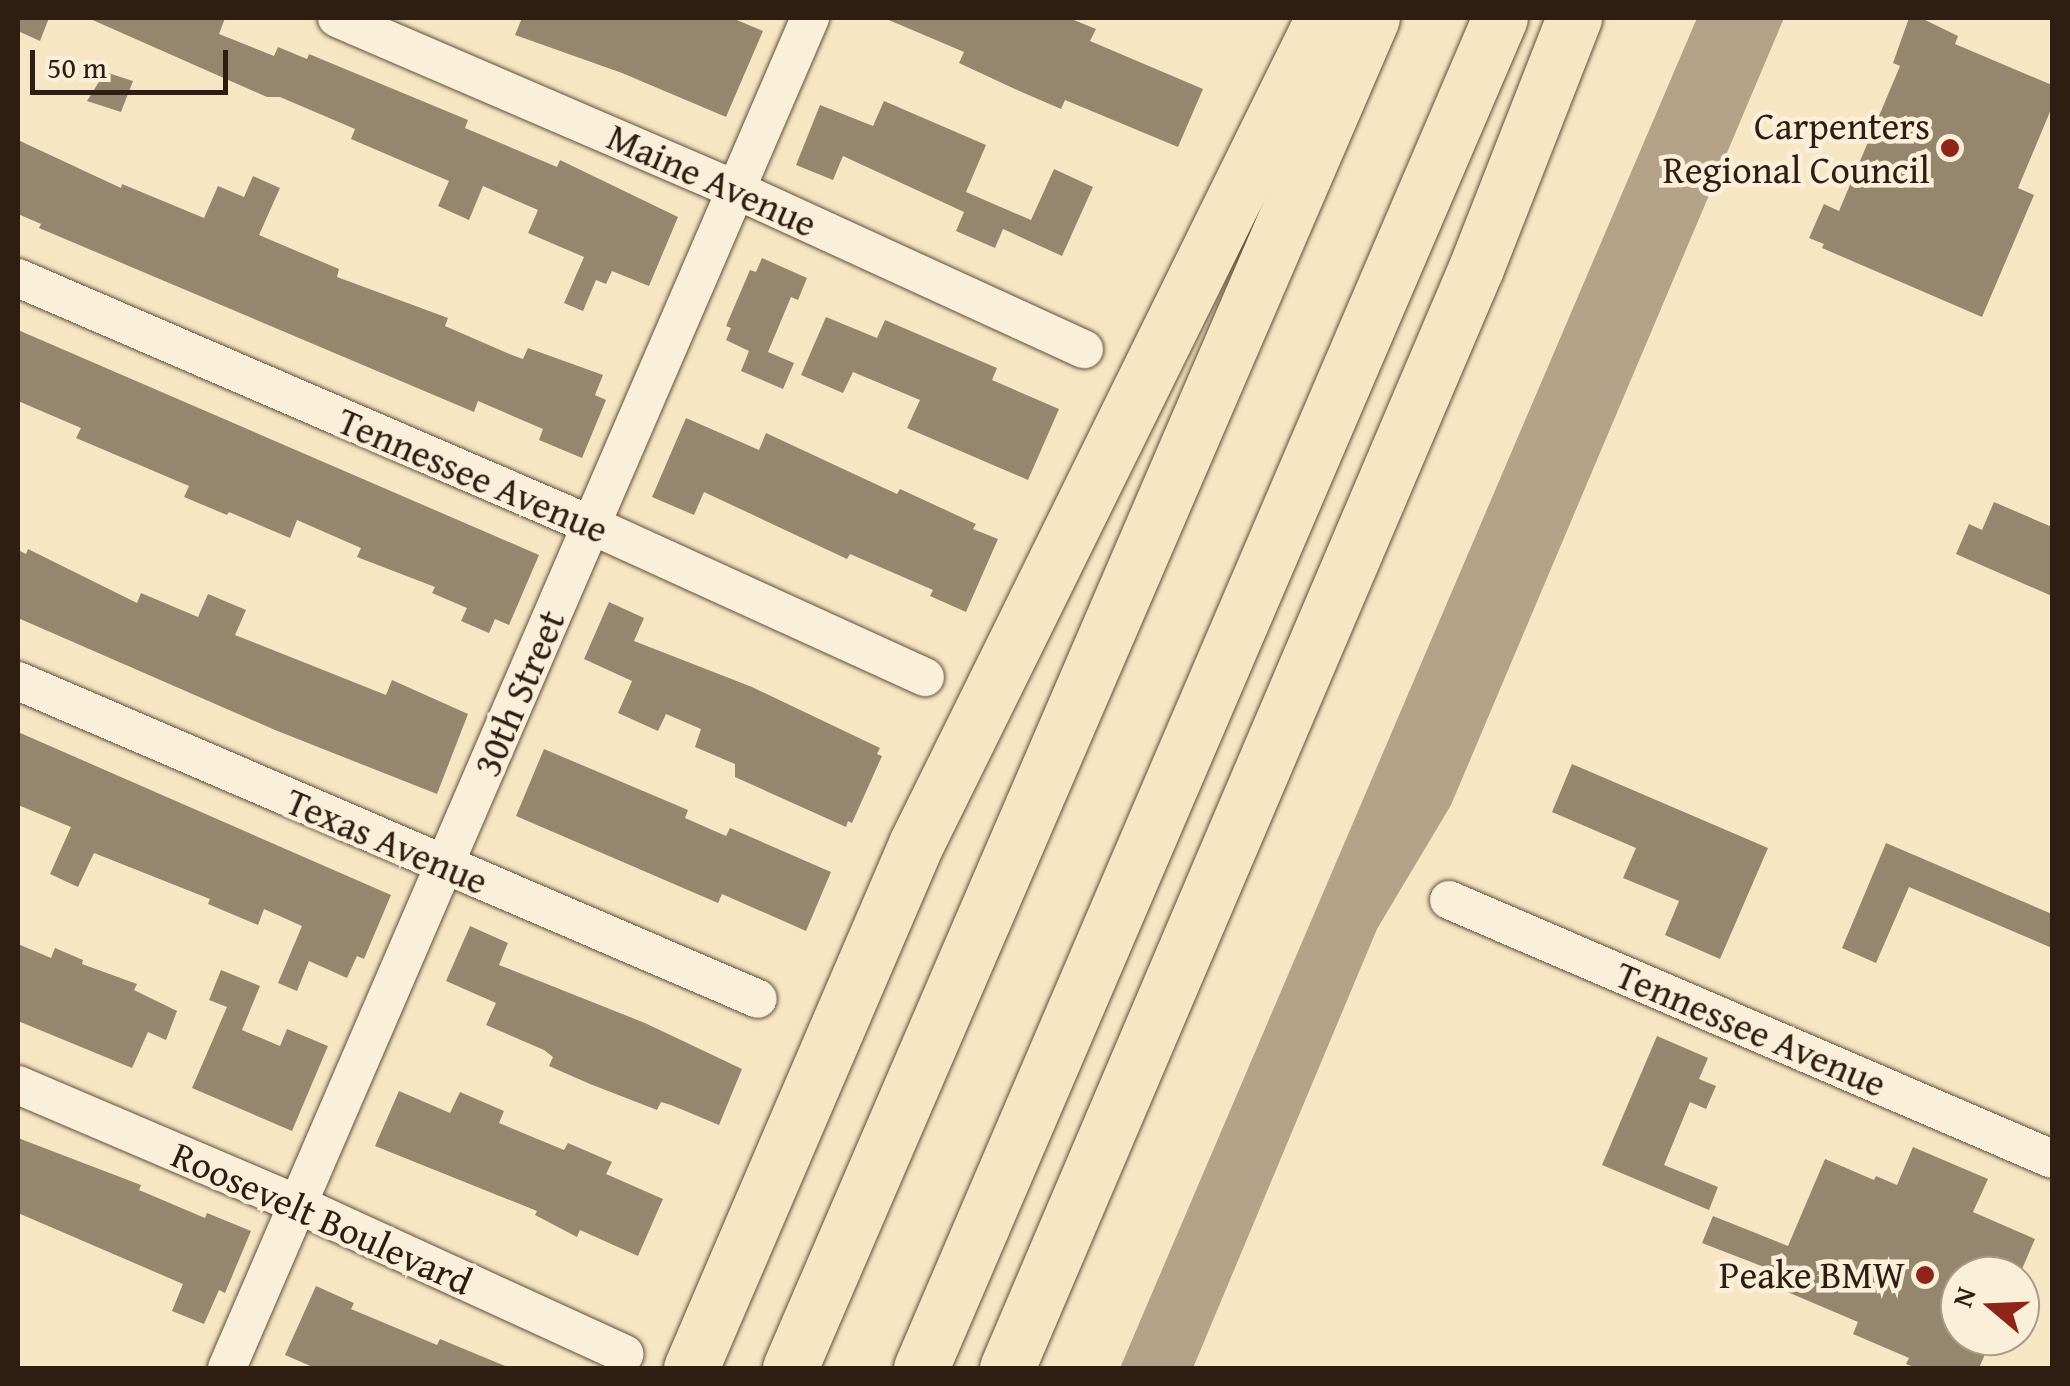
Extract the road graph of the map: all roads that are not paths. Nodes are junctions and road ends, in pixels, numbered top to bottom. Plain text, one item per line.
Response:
1 (337, 18) edge
2 (810, 18) edge
3 (1323, 18) edge
4 (1372, 18) edge
5 (1500, 18) edge
6 (1574, 18) edge
7 (734, 188) junction
8 (18, 278) edge
9 (1084, 349) dead end
10 (591, 525) junction
11 (925, 677) dead end
12 (18, 681) edge
13 (1156, 816) junction
14 (444, 866) junction
15 (1449, 900) dead end
16 (758, 999) dead end
17 (18, 1085) edge
18 (2052, 1159) edge
19 (299, 1205) junction
20 (624, 1354) dead end
21 (227, 1368) edge
22 (690, 1368) edge
23 (790, 1368) edge
24 (900, 1368) edge
25 (921, 1368) edge
26 (1006, 1368) edge

1 - 7 street, Maine Avenue
2 - 7 street, 30th Street
3 - 22 highway
4 - 23 highway
5 - 13 highway
6 - 26 highway
7 - 9 street, Maine Avenue
7 - 10 street, 30th Street
8 - 10 street, Tennessee Avenue
10 - 11 street, Tennessee Avenue
10 - 14 street, 30th Street
12 - 14 street, Texas Avenue
13 - 24 highway
13 - 25 highway
14 - 16 street, Texas Avenue
14 - 19 street, 30th Street
15 - 18 street, Tennessee Avenue
17 - 19 street, Roosevelt Boulevard
19 - 20 street, Roosevelt Boulevard
19 - 21 street, 30th Street

